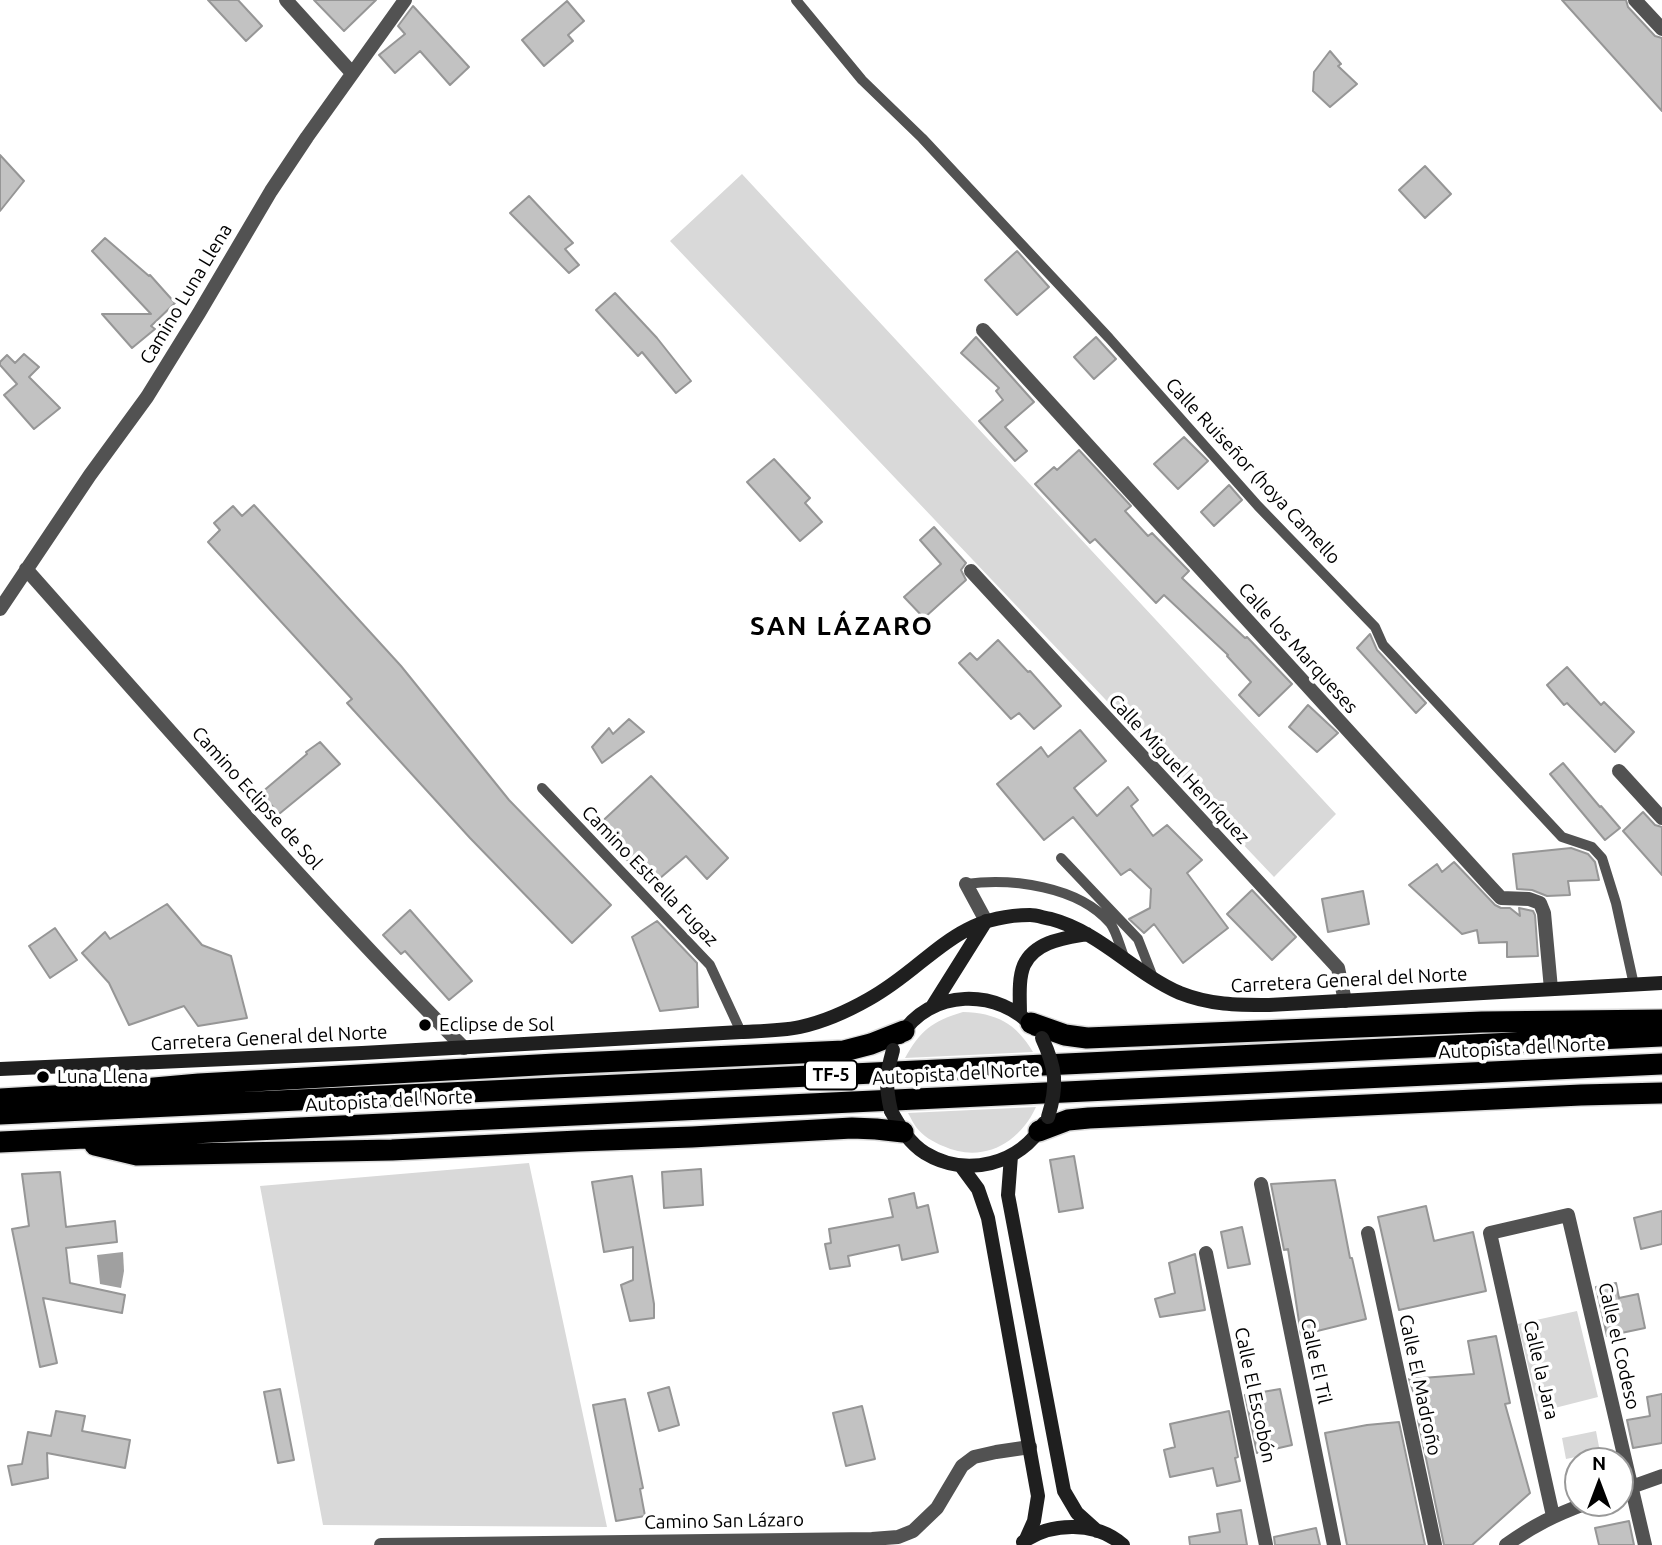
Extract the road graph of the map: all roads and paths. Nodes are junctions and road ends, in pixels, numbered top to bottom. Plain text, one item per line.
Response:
1 (286, 0) edge
2 (405, 0) edge
3 (796, 0) edge
4 (1635, 0) edge
5 (1662, 29) edge
6 (352, 74) junction
7 (983, 330) dead end
8 (26, 569) junction
9 (971, 570) dead end
10 (0, 609) edge
11 (1619, 771) dead end
12 (542, 789) dead end
13 (1662, 818) edge
14 (1061, 858) dead end
15 (965, 884) joint
16 (986, 920) junction
17 (1087, 934) junction
18 (1125, 959) junction
19 (1154, 980) junction
20 (1662, 983) edge
21 (1634, 985) junction
22 (1551, 989) junction
23 (1345, 1001) junction
24 (933, 1007) junction
25 (1662, 1020) edge
26 (1031, 1025) junction
27 (904, 1031) junction
28 (741, 1032) junction
29 (1662, 1036) edge
30 (464, 1048) junction
31 (1662, 1064) edge
32 (0, 1069) edge
33 (1662, 1093) edge
34 (0, 1099) edge
35 (0, 1114) edge
36 (1043, 1124) junction
37 (903, 1132) junction
38 (74, 1139) junction
39 (0, 1142) edge
40 (1011, 1156) junction
41 (961, 1166) junction
42 (1261, 1184) dead end
43 (1569, 1215) joint
44 (1368, 1233) dead end
45 (1206, 1253) dead end
46 (1030, 1447) junction
47 (1617, 1447) edge
48 (1662, 1476) edge
49 (1634, 1486) edge
50 (1564, 1512) edge
51 (1634, 1513) edge
52 (1553, 1516) junction
53 (1097, 1531) junction
54 (1023, 1542) edge
55 (381, 1545) edge
56 (1123, 1545) edge
57 (1266, 1545) edge
58 (1334, 1545) edge
59 (1435, 1545) edge
60 (1506, 1545) edge
61 (1645, 1545) edge

1 - 6 street
2 - 6 street, Camino Luna Llena
3 - 21 lane, Calle Ruiseñor (hoya Camello
4 - 5 street
6 - 8 street, Camino Luna Llena
7 - 22 street, Calle los Marqueses
8 - 10 street, Camino Luna Llena
8 - 30 street, Camino Eclipse de Sol
9 - 23 street, Calle Miguel Henríquez
11 - 13 street
12 - 28 lane, Camino Estrella Fugaz
14 - 19 lane
15 - 16 street
15 - 18 lane
16 - 17 main road, Carretera General del Norte
16 - 24 main road
16 - 28 main road, Carretera General del Norte
17 - 18 main road, Carretera General del Norte
17 - 26 main road
18 - 19 main road, Carretera General del Norte
19 - 23 main road, Carretera General del Norte
20 - 21 main road, Carretera General del Norte
21 - 22 main road, Carretera General del Norte
22 - 23 main road, Carretera General del Norte
24 - 26 main road
24 - 27 main road
25 - 26 highway
26 - 36 main road, bridge
27 - 34 highway
27 - 37 main road, bridge
28 - 30 main road, Carretera General del Norte
29 - 35 highway, Autopista del Norte / TF-5
30 - 32 main road, Carretera General del Norte
31 - 38 highway, Autopista del Norte / TF-5
33 - 36 highway
36 - 40 main road
37 - 38 highway
37 - 41 main road
38 - 39 highway, Autopista del Norte / TF-5
40 - 41 main road
40 - 53 main road
41 - 46 main road
42 - 58 street, Calle El Til
43 - 47 street, Calle el Codeso
43 - 52 street, Calle la Jara
44 - 59 street, Calle El Madroño
45 - 57 street, Calle El Escobón
46 - 54 main road
46 - 55 street, Camino San Lázaro
48 - 49 street
50 - 52 street
51 - 61 street, Calle el Codeso
52 - 60 street
53 - 54 main road
53 - 56 main road

